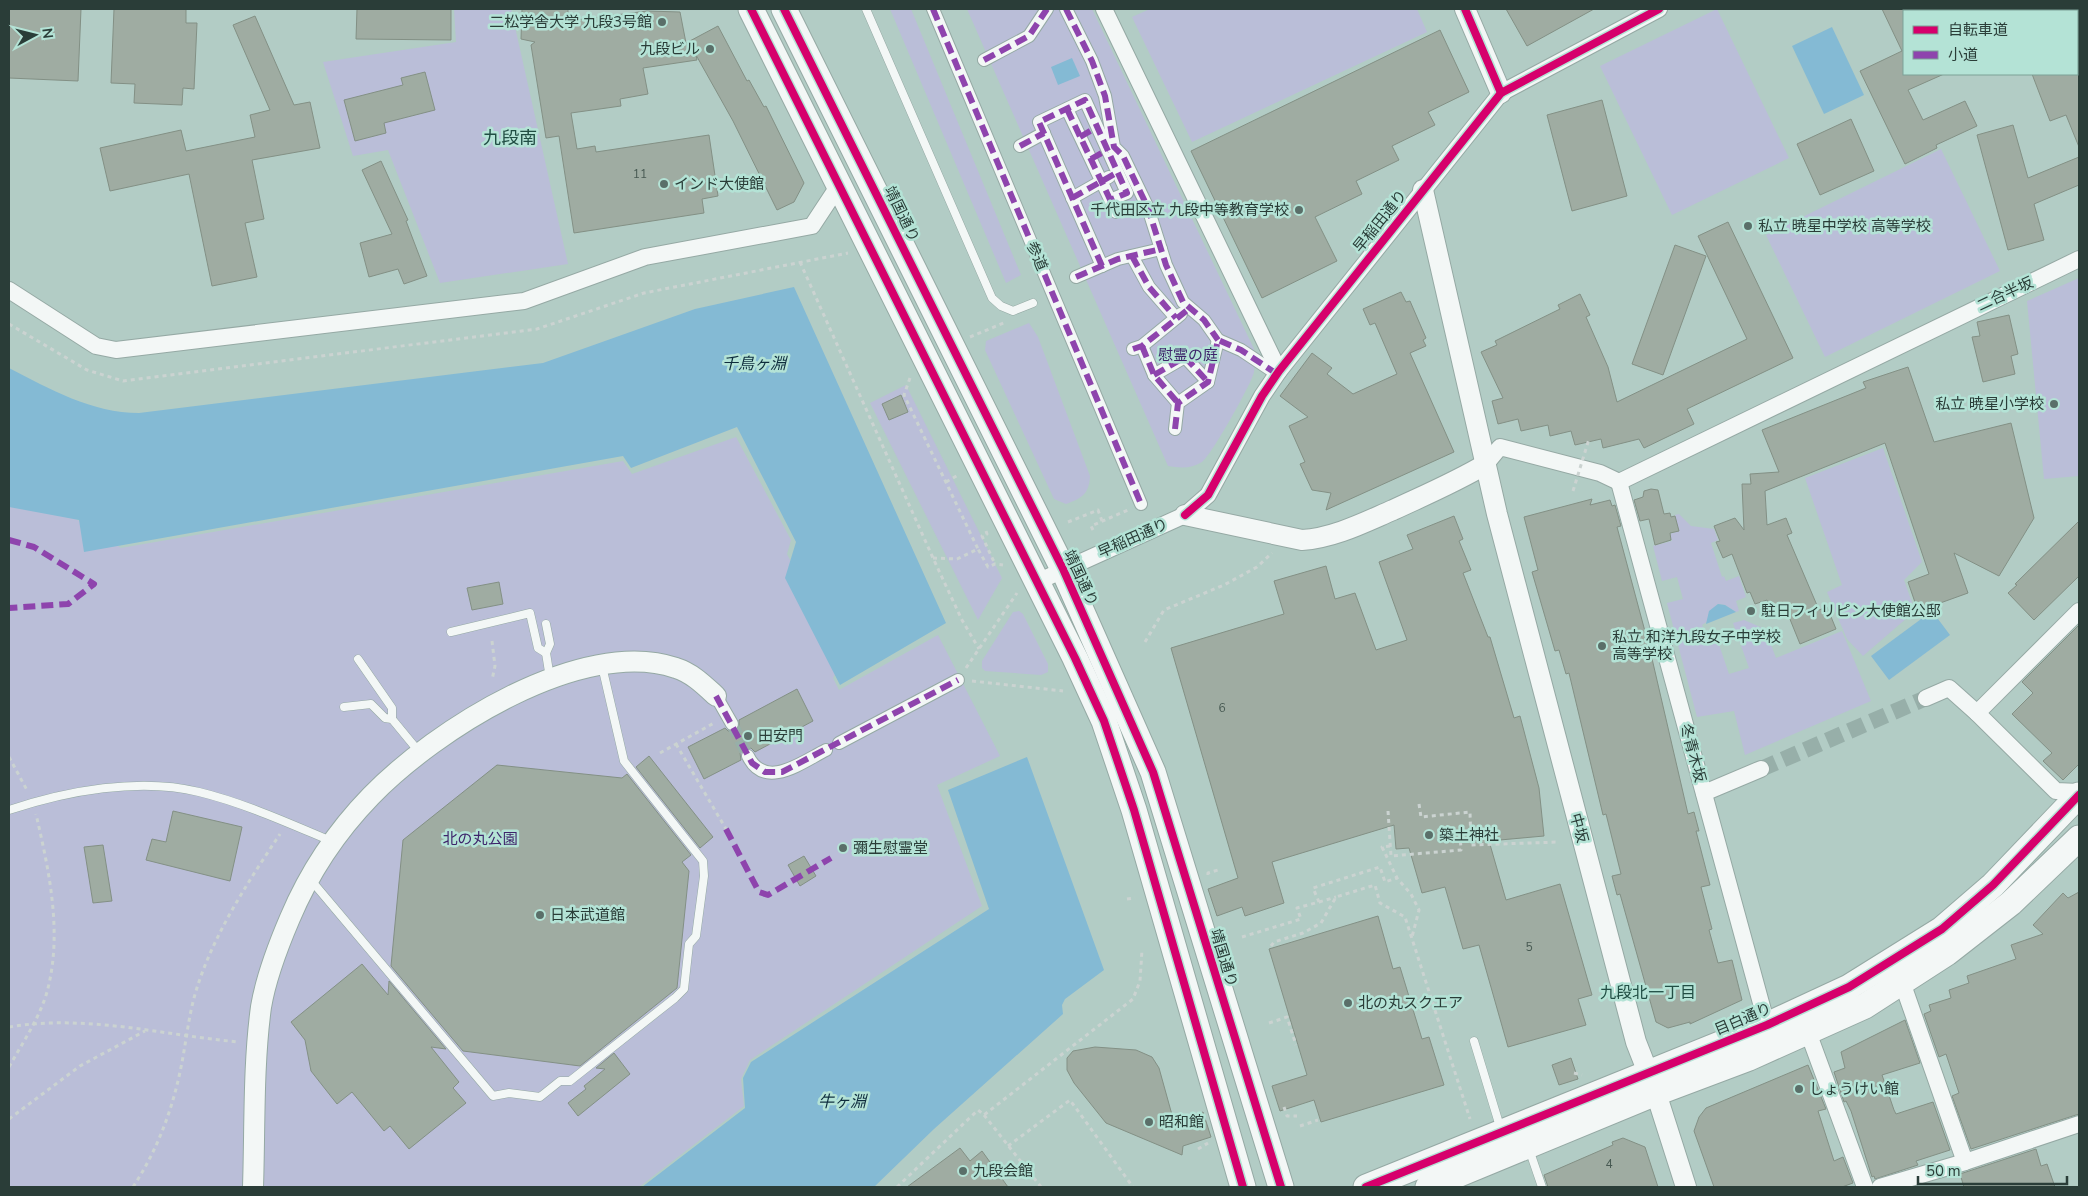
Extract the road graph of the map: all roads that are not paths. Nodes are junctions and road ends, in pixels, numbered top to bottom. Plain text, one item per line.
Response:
1 (751, 9) edge
2 (784, 9) edge
3 (866, 9) edge
4 (934, 9) edge
5 (1047, 9) edge
6 (1066, 9) edge
7 (1106, 9) edge
8 (1465, 9) edge
9 (1659, 9) edge
10 (984, 60) dead end
11 (1501, 92) junction
12 (1067, 108) junction
13 (1097, 127) junction
14 (1044, 134) junction
15 (1080, 137) junction
16 (1020, 146) dead end
17 (1107, 150) junction
18 (1091, 159) junction
19 (1118, 172) junction
20 (1102, 181) junction
21 (839, 185) junction
22 (1423, 190) junction
23 (1072, 198) junction
24 (1110, 200) junction
25 (1116, 212) dead end
26 (1161, 249) junction
27 (1132, 256) junction
28 (2079, 259) edge
29 (1102, 266) junction
30 (1076, 277) dead end
31 (9, 290) edge
32 (1033, 303) dead end
33 (1190, 308) junction
34 (1176, 318) junction
35 (1218, 340) junction
36 (1278, 372) junction
37 (1154, 374) junction
38 (1208, 382) junction
39 (1178, 403) junction
40 (1175, 429) dead end
41 (1486, 464) junction
42 (1619, 482) junction
43 (1141, 504) road end
44 (1185, 515) junction
45 (1063, 569) junction
46 (1028, 586) junction
47 (2079, 611) edge
48 (546, 624) dead end
49 (451, 632) dead end
50 (546, 653) junction
51 (358, 659) dead end
52 (602, 666) junction
53 (551, 680) junction
54 (958, 680) road end
55 (716, 696) joint
56 (1926, 698) tunnel mouth
57 (344, 707) dead end
58 (1977, 713) junction
59 (392, 719) junction
60 (730, 720) tunnel mouth
61 (839, 743) dead end
62 (826, 750) dead end
63 (420, 753) junction
64 (748, 756) tunnel mouth
65 (1761, 769) tunnel mouth
66 (1704, 793) junction
67 (2079, 793) edge
68 (9, 810) edge
69 (2079, 838) edge
70 (333, 842) junction
71 (309, 878) junction
72 (1902, 982) junction
73 (1767, 1025) junction
74 (1808, 1032) junction
75 (1474, 1041) dead end
76 (1652, 1082) junction
77 (2079, 1124) edge
78 (1520, 1136) junction
79 (1965, 1162) junction
80 (253, 1187) edge
81 (1243, 1187) edge
82 (1281, 1187) edge
83 (1366, 1187) edge
84 (1428, 1187) edge
85 (1542, 1187) edge
86 (1686, 1187) edge
87 (1865, 1187) edge
88 (1880, 1187) edge

1 - 21 main road
2 - 45 main road, 靖国通り
3 - 32 lane
4 - 43 street, 参道
5 - 10 street
6 - 26 street
7 - 36 street
8 - 11 street
9 - 11 street, 早稲田通り
11 - 22 street, 早稲田通り
12 - 13 street
12 - 14 street
12 - 15 street
13 - 15 street
13 - 17 street
14 - 16 street
14 - 23 street
15 - 18 street
17 - 18 street
17 - 19 street
18 - 20 street
19 - 20 street
19 - 24 street
20 - 23 street
20 - 24 street
21 - 31 street
21 - 46 main road
22 - 36 street, 早稲田通り
22 - 41 street, 中坂
23 - 29 street
24 - 25 street
26 - 27 street
26 - 33 street
27 - 29 street
27 - 34 street
28 - 42 street, 二合半坂
29 - 30 street
33 - 34 street
33 - 35 street
34 - 37 street
35 - 36 street
35 - 38 street
36 - 44 street, 早稲田通り
37 - 38 street
37 - 39 street
38 - 39 street
39 - 40 street
41 - 42 street
41 - 44 street
41 - 76 street, 中坂
42 - 66 street, 冬青木坂
44 - 45 street, 早稲田通り
45 - 46 street, 早稲田通り
45 - 82 main road, 靖国通り
46 - 81 main road
47 - 58 street
48 - 50 lane
49 - 50 lane
50 - 53 lane
51 - 59 lane
52 - 53 street
52 - 55 street
52 - 71 lane
53 - 63 street
54 - 61 street
55 - 60 street
56 - 58 street
57 - 59 lane
58 - 67 street
59 - 63 lane
62 - 64 street
63 - 70 street
65 - 66 street
66 - 73 street, 冬青木坂
67 - 73 main road, 目白通り
68 - 70 lane
69 - 72 main road, 目白通り
70 - 71 street
71 - 80 street
72 - 74 main road, 目白通り
72 - 79 street
73 - 76 main road, 目白通り
74 - 76 main road, 目白通り
74 - 87 street
75 - 78 lane
76 - 78 main road, 目白通り
76 - 86 street, 中坂
77 - 79 street
78 - 83 main road, 目白通り
78 - 84 main road, 目白通り
78 - 85 lane
79 - 88 street

